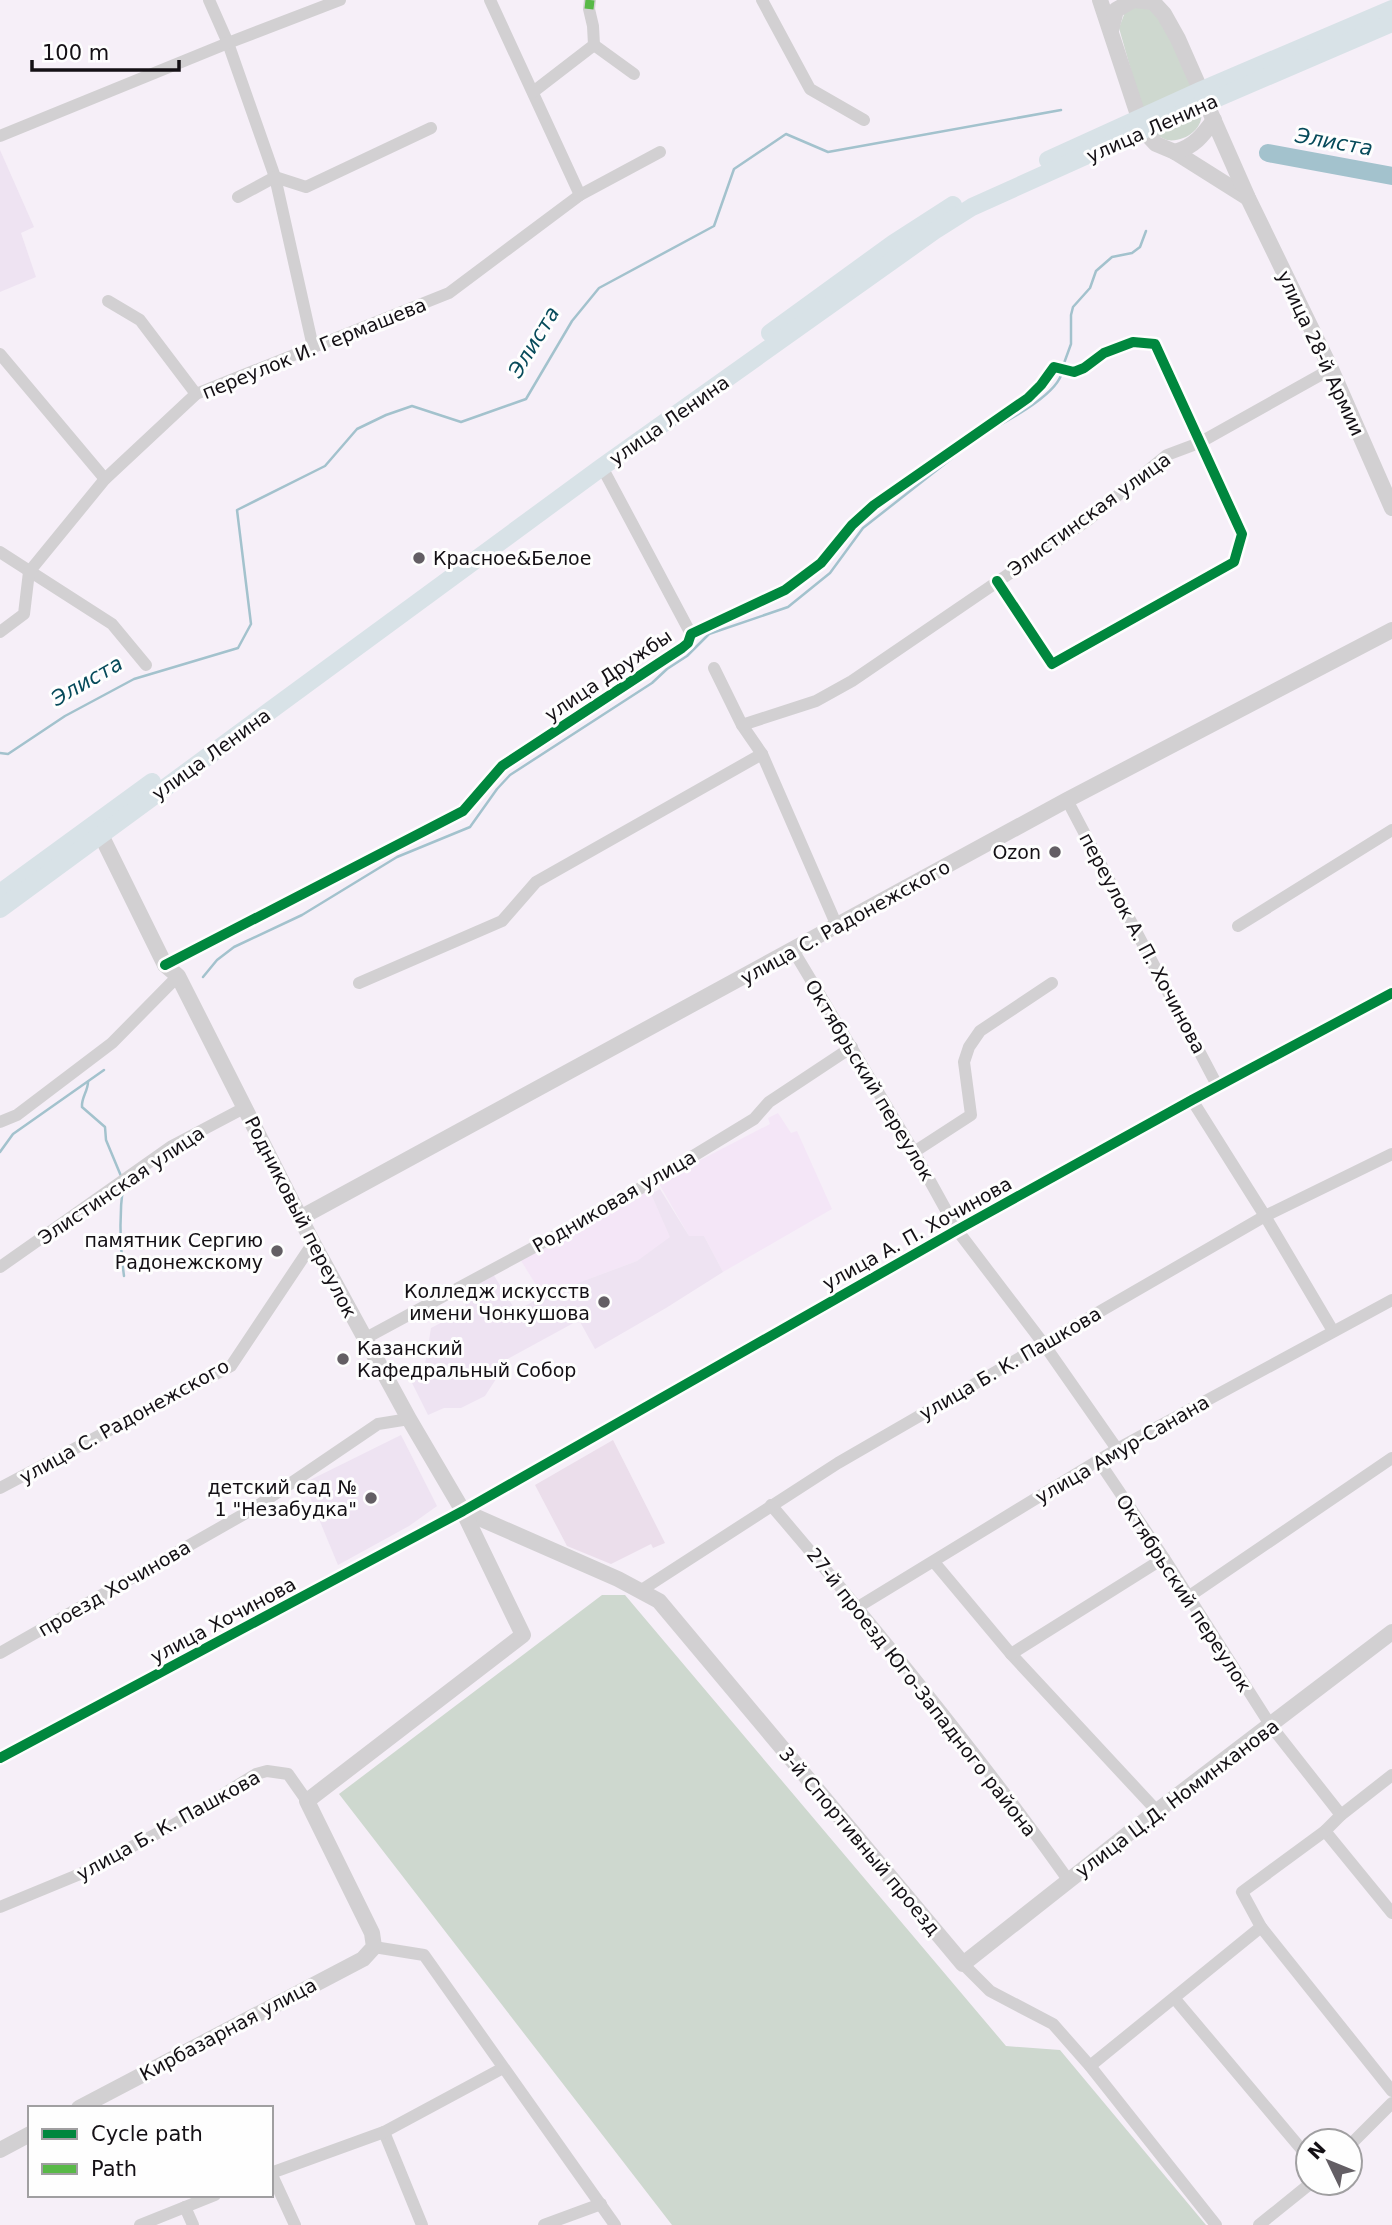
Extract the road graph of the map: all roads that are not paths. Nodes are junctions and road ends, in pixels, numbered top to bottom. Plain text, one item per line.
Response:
1 (209, 0) edge
2 (340, 0) edge
3 (490, 0) edge
4 (762, 0) edge
5 (1100, 0) edge
6 (1133, 0) edge
7 (1151, 1) edge
8 (589, 4) edge
9 (1392, 9) edge
10 (1392, 23) edge
11 (1111, 31) junction
12 (228, 43) junction
13 (594, 45) junction
14 (634, 74) dead end
15 (533, 92) junction
16 (1208, 105) junction
17 (864, 120) dead end
18 (1140, 125) junction
19 (431, 128) dead end
20 (0, 136) edge
21 (660, 152) dead end
22 (1175, 152) junction
23 (275, 177) junction
24 (580, 195) junction
25 (238, 197) dead end
26 (1248, 198) junction
27 (108, 301) dead end
28 (313, 347) junction
29 (0, 354) edge
30 (1331, 369) junction
31 (196, 394) junction
32 (1199, 443) junction
33 (603, 467) junction
34 (105, 479) junction
35 (1392, 508) edge
36 (0, 552) edge
37 (29, 572) junction
38 (997, 581) junction
39 (1392, 630) edge
40 (0, 632) edge
41 (691, 634) junction
42 (146, 665) dead end
43 (714, 668) dead end
44 (742, 725) junction
45 (762, 754) junction
46 (1067, 800) junction
47 (97, 830) junction
48 (1392, 830) edge
49 (0, 894) edge
50 (0, 909) edge
51 (837, 926) junction
52 (1238, 926) dead end
53 (793, 950) junction
54 (165, 965) junction
55 (178, 976) junction
56 (359, 983) dead end
57 (1052, 983) dead end
58 (1392, 993) edge
59 (852, 1047) junction
60 (1218, 1087) junction
61 (1192, 1100) junction
62 (244, 1108) junction
63 (0, 1122) edge
64 (914, 1152) junction
65 (1392, 1154) edge
66 (1265, 1216) junction
67 (300, 1218) junction
68 (957, 1230) junction
69 (313, 1243) junction
70 (0, 1267) edge
71 (1392, 1300) edge
72 (1333, 1331) junction
73 (365, 1339) junction
74 (1043, 1343) junction
75 (409, 1419) junction
76 (1117, 1449) junction
77 (1392, 1458) edge
78 (1098, 1460) junction
79 (0, 1488) edge
80 (771, 1505) junction
81 (463, 1511) junction
82 (1164, 1558) junction
83 (934, 1562) junction
84 (640, 1591) junction
85 (1188, 1597) junction
86 (858, 1607) junction
87 (1392, 1632) edge
88 (0, 1653) edge
89 (1011, 1654) junction
90 (1271, 1726) junction
91 (0, 1758) edge
92 (1392, 1775) edge
93 (307, 1801) junction
94 (1157, 1811) junction
95 (1341, 1815) junction
96 (1325, 1830) junction
97 (1069, 1881) junction
98 (0, 1907) edge
99 (1392, 1913) edge
100 (1261, 1927) junction
101 (374, 1947) junction
102 (963, 1964) junction
103 (1175, 1999) junction
104 (1090, 2066) junction
105 (503, 2068) junction
106 (1392, 2091) edge
107 (1392, 2103) edge
108 (83, 2106) edge
109 (384, 2132) junction
110 (1364, 2132) edge
111 (28, 2135) edge
112 (1294, 2140) edge
113 (0, 2150) edge
114 (273, 2172) edge
115 (273, 2177) edge
116 (210, 2197) edge
117 (1294, 2197) edge
118 (600, 2204) junction
119 (185, 2207) junction
120 (548, 2224) edge
121 (140, 2225) edge
122 (193, 2225) edge
123 (295, 2225) edge
124 (422, 2225) edge
125 (615, 2225) edge
126 (1216, 2225) edge
127 (1259, 2225) edge

1 - 12 street
2 - 12 street
3 - 15 street
4 - 17 street
5 - 11 street
6 - 7 street, улица 28-й Армии
6 - 11 street, улица 28-й Армии
7 - 16 street, улица 28-й Армии
8 - 13 street
9 - 16 main road, улица Ленина
10 - 16 main road, улица Ленина
11 - 18 street
12 - 20 street
12 - 23 street
13 - 14 street
13 - 15 street
15 - 24 street
16 - 18 main road, улица Ленина
16 - 22 street
16 - 26 street, улица 28-й Армии
18 - 22 street
18 - 33 main road, улица Ленина
18 - 47 main road, улица Ленина
19 - 23 street
21 - 24 street, переулок И. Гермашева
22 - 26 street
23 - 25 street
23 - 28 street
24 - 28 street, переулок И. Гермашева
26 - 30 street, улица 28-й Армии
27 - 31 street
28 - 31 street, переулок И. Гермашева
29 - 34 street
30 - 32 street, Элистинская улица
30 - 35 street, улица 28-й Армии
31 - 34 street, переулок И. Гермашева
32 - 38 street, Элистинская улица
32 - 38 street
32 - 41 street, улица Дружбы
33 - 41 street
33 - 47 main road, улица Ленина
34 - 37 street, переулок И. Гермашева
36 - 37 street
37 - 40 street
37 - 42 street
38 - 44 street, Элистинская улица
39 - 46 street, улица С. Радонежского
41 - 54 street, улица Дружбы
43 - 44 street
44 - 45 street
45 - 51 street
45 - 56 street
46 - 51 street, улица С. Радонежского
46 - 60 street, переулок А. П. Хочинова
47 - 49 main road, улица Ленина
47 - 50 main road, улица Ленина
47 - 54 street, Родниковый переулок
48 - 52 street
51 - 53 street, улица С. Радонежского
53 - 59 street, Октябрьский переулок
53 - 67 street, улица С. Радонежского
54 - 55 street, Родниковый переулок
55 - 62 street, Родниковый переулок
55 - 63 street
57 - 64 street
58 - 60 street, улица А. П. Хочинова
59 - 64 street, Октябрьский переулок
59 - 73 street, Родниковая улица
60 - 61 street, улица А. П. Хочинова
61 - 66 street
61 - 68 street, улица А. П. Хочинова
62 - 67 street, Родниковый переулок
62 - 70 street, Элистинская улица
64 - 68 street, Октябрьский переулок
65 - 66 street, улица Б. К. Пашкова
66 - 72 street
66 - 74 street, улица Б. К. Пашкова
67 - 69 street, Родниковый переулок
68 - 74 street, Октябрьский переулок
68 - 81 street, улица А. П. Хочинова
69 - 73 street, Родниковый переулок
69 - 79 street, улица С. Радонежского
71 - 72 street, улица Амур-Санана
72 - 76 street, улица Амур-Санана
73 - 75 street, Родниковый переулок
74 - 76 street, Октябрьский переулок
74 - 80 street, улица Б. К. Пашкова
75 - 81 street, Родниковый переулок
75 - 88 street, проезд Хочинова
76 - 78 street, улица Амур-Санана
77 - 85 street
78 - 82 street, Октябрьский переулок
78 - 83 street, улица Амур-Санана
80 - 84 street, улица Б. К. Пашкова
80 - 86 street, 27-й проезд Юго-Западного района
81 - 84 street, 3-й Спортивный проезд
81 - 91 street, улица Хочинова
81 - 93 street, Родниковый переулок
82 - 85 street, Октябрьский переулок
82 - 89 street
83 - 86 street, улица Амур-Санана
83 - 89 street
84 - 102 street, 3-й Спортивный проезд
85 - 90 street, Октябрьский переулок
86 - 97 street, 27-й проезд Юго-Западного района
87 - 90 street, улица Ц.Д. Номинханова
89 - 94 street
90 - 94 street, улица Ц.Д. Номинханова
90 - 95 street, Октябрьский переулок
92 - 95 street
93 - 98 street, улица Б. К. Пашкова
93 - 101 street
94 - 97 street, улица Ц.Д. Номинханова
95 - 96 street
96 - 99 street
96 - 100 street
97 - 102 street, улица Ц.Д. Номинханова
100 - 103 street
100 - 106 street
101 - 105 street
101 - 108 street, Кирбазарная улица
102 - 104 street, 3-й Спортивный проезд
103 - 104 street
103 - 112 street
104 - 126 street, 3-й Спортивный проезд
105 - 109 street
105 - 118 street
107 - 110 street
109 - 114 street
109 - 124 street
111 - 113 street
115 - 123 street
116 - 119 street
117 - 127 street
118 - 120 street
118 - 125 street
119 - 121 street
119 - 122 street

